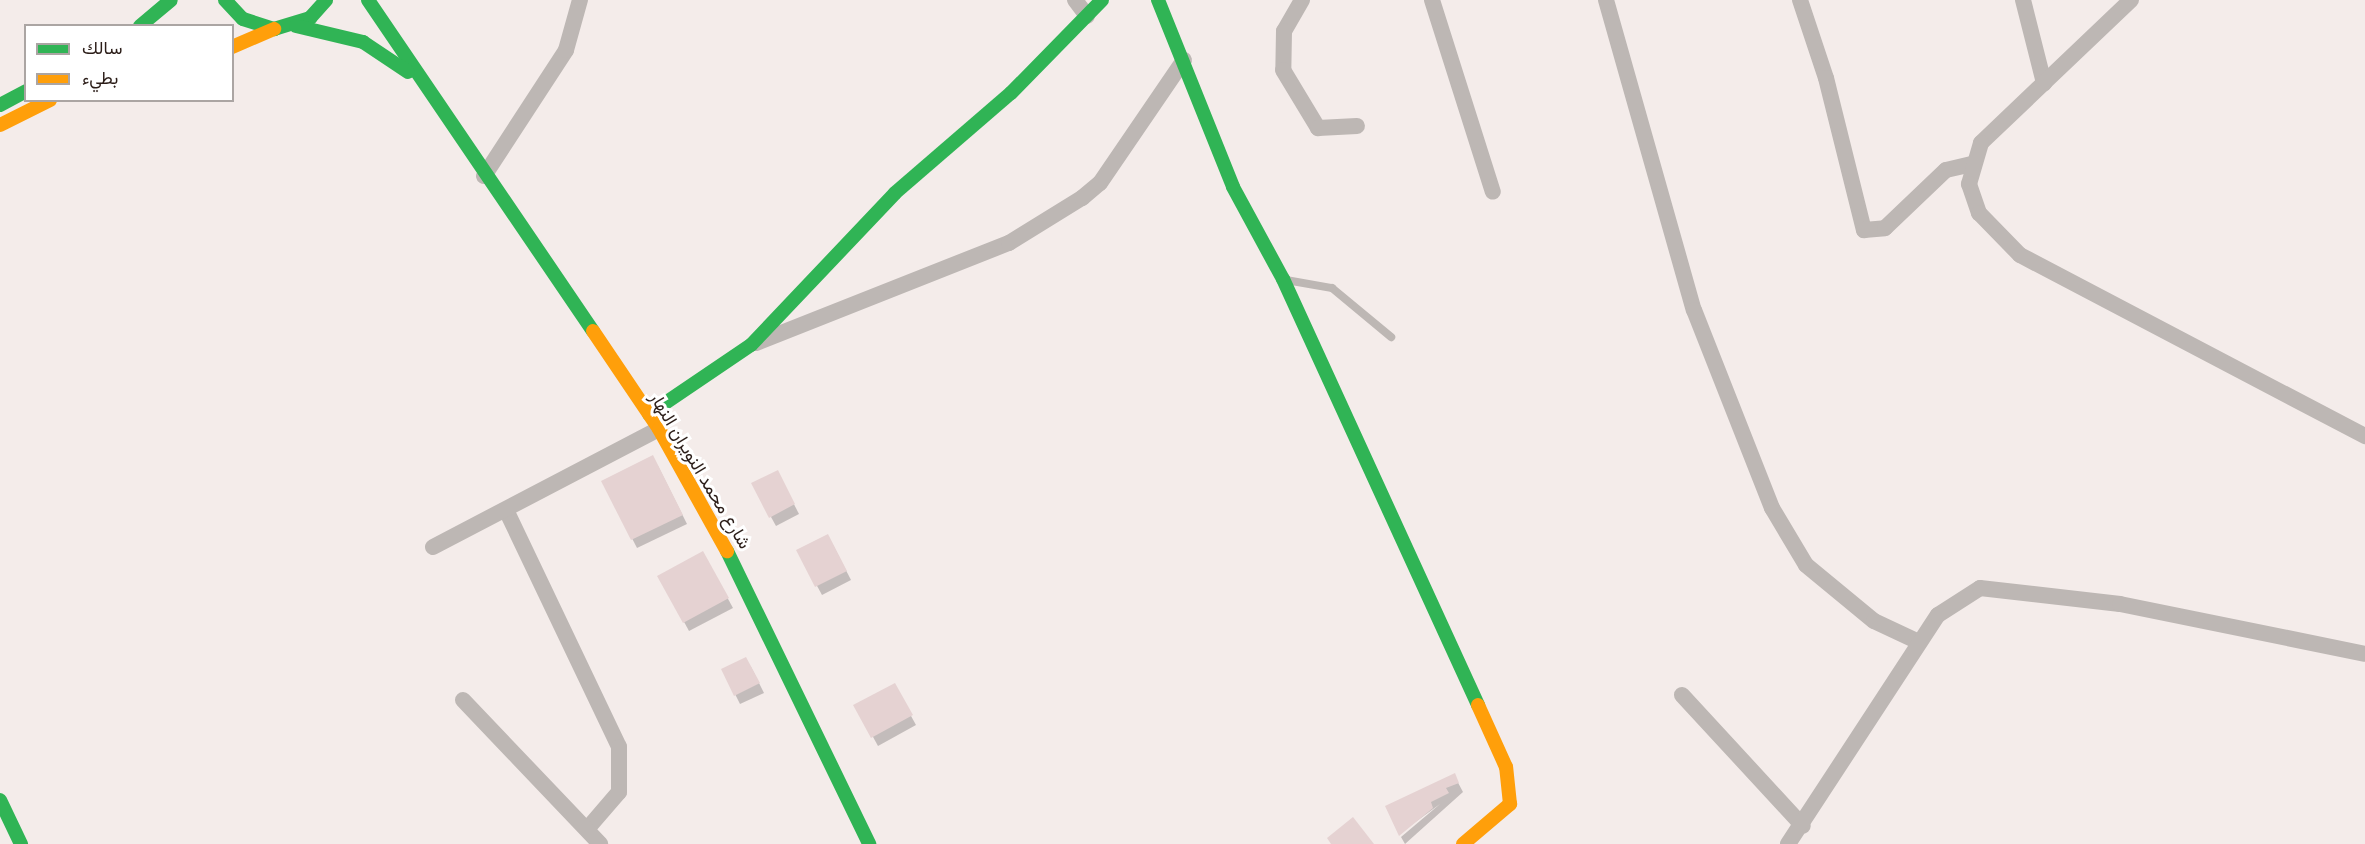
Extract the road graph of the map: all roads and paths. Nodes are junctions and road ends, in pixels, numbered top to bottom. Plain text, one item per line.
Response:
1 (171, 0) edge
2 (225, 0) edge
3 (326, 0) edge
4 (368, 0) edge
5 (580, 0) edge
6 (1075, 0) edge
7 (1102, 0) edge
8 (1158, 0) edge
9 (1302, 0) edge
10 (1432, 0) edge
11 (1606, 0) edge
12 (1800, 0) edge
13 (2023, 0) edge
14 (2131, 0) edge
15 (1087, 16) junction
16 (142, 24) edge
17 (296, 26) junction
18 (274, 29) junction
19 (234, 46) edge
20 (1184, 60) junction
21 (419, 80) junction
22 (2044, 83) junction
23 (24, 92) edge
24 (46, 102) edge
25 (0, 105) edge
26 (0, 125) edge
27 (1357, 126) dead end
28 (1971, 164) junction
29 (484, 176) junction
30 (1493, 192) dead end
31 (1283, 279) junction
32 (1391, 337) dead end
33 (752, 345) junction
34 (649, 414) junction
35 (659, 429) junction
36 (2365, 436) edge
37 (507, 512) junction
38 (433, 547) dead end
39 (1919, 642) junction
40 (2365, 654) edge
41 (1682, 695) dead end
42 (463, 700) dead end
43 (0, 800) edge
44 (1803, 826) junction
45 (588, 828) junction
46 (21, 844) edge
47 (600, 844) edge
48 (869, 844) edge
49 (1462, 844) edge
50 (1788, 844) edge

1 - 16 street
2 - 18 street
3 - 17 street
4 - 21 street, شارع محمد النويران النهار
5 - 29 street
6 - 15 street
7 - 15 street
8 - 20 street
9 - 27 street
10 - 30 street
11 - 39 street
12 - 28 street
13 - 22 street
14 - 22 street
15 - 33 street
17 - 18 street
17 - 21 street, شارع محمد النويران النهار
18 - 19 street
20 - 31 street
20 - 33 street
21 - 29 street, شارع محمد النويران النهار
22 - 28 street
23 - 25 street
24 - 26 street
28 - 36 street
29 - 34 street, شارع محمد النويران النهار
31 - 32 lane
31 - 49 street
33 - 34 street
34 - 35 street, شارع محمد النويران النهار
35 - 37 street
35 - 48 street, شارع محمد النويران النهار
37 - 38 street
37 - 45 street
39 - 40 street
39 - 44 street
41 - 44 street
42 - 45 street
43 - 46 street
44 - 50 street
45 - 47 street

